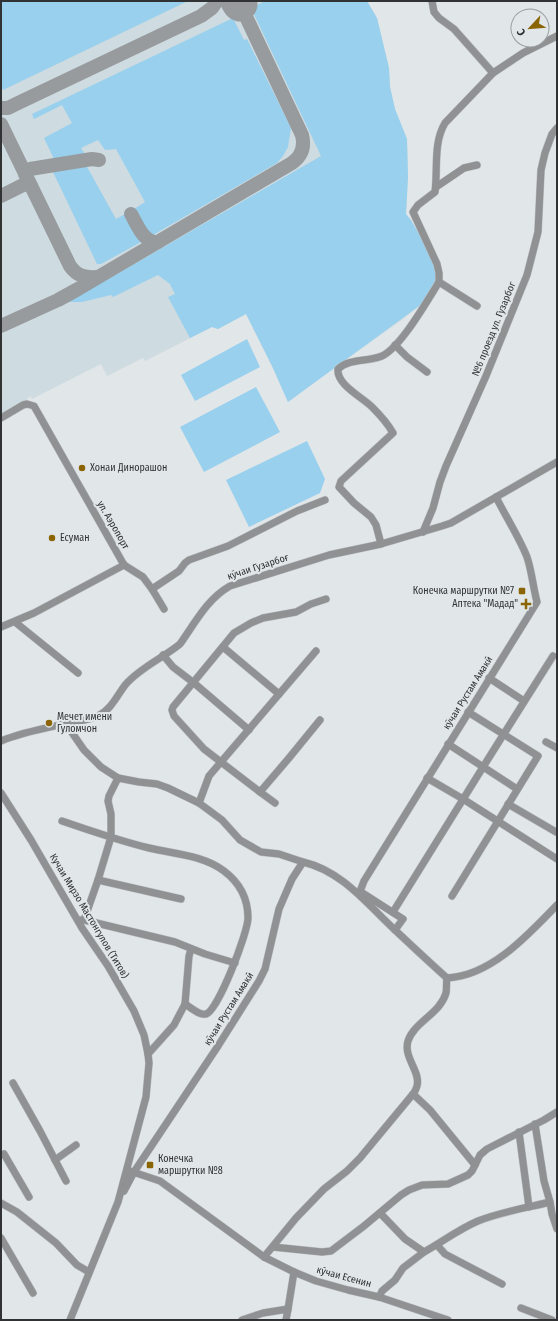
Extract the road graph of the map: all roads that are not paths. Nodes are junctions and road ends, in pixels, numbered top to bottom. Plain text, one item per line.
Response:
1 (432, 1) edge
2 (557, 36) edge
3 (493, 73) junction
4 (557, 128) edge
5 (477, 165) dead end
6 (436, 187) junction
7 (439, 282) junction
8 (477, 306) dead end
9 (395, 345) junction
10 (427, 372) dead end
11 (1, 418) edge
12 (557, 462) edge
13 (496, 497) junction
14 (325, 500) dead end
15 (423, 532) junction
16 (381, 544) junction
17 (124, 565) junction
18 (152, 589) junction
19 (326, 599) dead end
20 (164, 609) dead end
21 (15, 622) junction
22 (1, 627) edge
23 (223, 647) junction
24 (316, 652) dead end
25 (163, 655) junction
26 (553, 656) dead end
27 (78, 673) dead end
28 (489, 678) junction
29 (194, 683) junction
30 (279, 694) junction
31 (524, 701) junction
32 (468, 712) junction
33 (320, 720) dead end
34 (66, 724) junction
35 (249, 730) junction
36 (504, 734) junction
37 (1, 742) edge
38 (546, 742) dead end
39 (448, 744) junction
40 (557, 748) edge
41 (221, 762) junction
42 (484, 768) junction
43 (118, 778) junction
44 (428, 778) junction
45 (517, 789) junction
46 (260, 792) junction
47 (1, 793) edge
48 (462, 799) junction
49 (199, 803) junction
50 (275, 803) dead end
51 (508, 804) junction
52 (62, 821) dead end
53 (498, 821) junction
54 (556, 832) edge
55 (112, 837) junction
56 (557, 859) edge
57 (303, 862) junction
58 (98, 880) junction
59 (359, 892) junction
60 (452, 896) dead end
61 (181, 899) dead end
62 (557, 905) edge
63 (393, 912) junction
64 (81, 920) junction
65 (395, 930) junction
66 (191, 948) junction
67 (235, 963) junction
68 (447, 978) junction
69 (185, 1004) junction
70 (148, 1054) junction
71 (13, 1083) dead end
72 (413, 1094) junction
73 (557, 1112) edge
74 (535, 1124) junction
75 (519, 1132) junction
76 (76, 1145) dead end
77 (4, 1154) dead end
78 (55, 1160) junction
79 (475, 1165) junction
80 (130, 1171) junction
81 (66, 1181) dead end
82 (29, 1197) dead end
83 (550, 1202) junction
84 (1, 1203) edge
85 (529, 1207) junction
86 (380, 1213) junction
87 (557, 1229) edge
88 (1, 1238) edge
89 (437, 1245) junction
90 (273, 1247) junction
91 (424, 1252) junction
92 (264, 1257) junction
93 (89, 1272) junction
94 (294, 1272) junction
95 (502, 1284) dead end
96 (33, 1292) dead end
97 (379, 1297) junction
98 (521, 1308) dead end
99 (288, 1309) junction
100 (70, 1320) edge
101 (242, 1320) edge
102 (286, 1320) edge
103 (448, 1320) edge
104 (552, 1320) edge

1 - 3 street
2 - 3 street
3 - 6 street
4 - 15 street, №6 проезд ул. Гузарбог
5 - 6 street
6 - 7 street
7 - 8 street
7 - 9 street
9 - 10 street
9 - 16 street
11 - 17 street, ул. Аэропорт
12 - 13 street, кӯчаи Гузарбоғ
13 - 15 street, кӯчаи Гузарбоғ
13 - 28 street, кӯчаи Рустам Амакӣ
14 - 18 street
15 - 16 street, кӯчаи Гузарбоғ
16 - 25 street, кӯчаи Гузарбоғ
17 - 18 street
17 - 21 street, ул. Аэропорт
18 - 20 street
19 - 23 street
21 - 22 street, ул. Аэропорт
21 - 27 street
23 - 29 street
23 - 30 street
24 - 30 street
25 - 29 street
25 - 34 street, кӯчаи Гузарбоғ
26 - 31 street
28 - 31 street
28 - 32 street, кӯчаи Рустам Амакӣ
29 - 35 street
29 - 41 street
30 - 35 street
31 - 36 street
32 - 36 street
32 - 39 street, кӯчаи Рустам Амакӣ
33 - 46 street
34 - 37 street, кӯчаи Гузарбоғ
34 - 43 street
35 - 41 street
36 - 42 street
36 - 45 street
38 - 40 street
39 - 42 street
39 - 44 street, кӯчаи Рустам Амакӣ
41 - 46 street
41 - 49 street
42 - 45 street
42 - 48 street
43 - 49 street
43 - 55 street
44 - 48 street
44 - 59 street, кӯчаи Рустам Амакӣ
45 - 51 street
46 - 50 street
47 - 64 street, Кучаи Мирзо Мастонгулов (Титов)
48 - 53 street
48 - 63 street
49 - 57 street
51 - 53 street
51 - 54 street
52 - 55 street
53 - 56 street
53 - 60 street
55 - 58 street
55 - 67 street
57 - 59 street
57 - 80 street, кӯчаи Рустам Амакӣ
58 - 61 street
58 - 64 street
59 - 63 street
59 - 65 street
62 - 68 street
63 - 65 street
64 - 66 street
64 - 70 street, Кучаи Мирзо Мастонгулов (Титов)
65 - 68 street
66 - 67 street
66 - 69 street
67 - 69 street
68 - 72 street
69 - 70 street
70 - 80 street, Кучаи Мирзо Мастонгулов (Титов)
71 - 78 street
72 - 79 street
72 - 90 street
73 - 74 street
74 - 75 street
74 - 83 street
75 - 79 street
75 - 85 street
76 - 78 street
77 - 82 street
78 - 81 street
79 - 86 street
80 - 92 street, кӯчаи Есенин
80 - 93 street, Кучаи Мирзо Мастонгулов (Титов)
83 - 85 street
83 - 87 street
84 - 93 street
85 - 89 street
86 - 90 street
86 - 91 street
88 - 96 street
89 - 91 street
89 - 95 street
90 - 92 street
91 - 97 street
92 - 94 street, кӯчаи Есенин
93 - 100 street, Кучаи Мирзо Мастонгулов (Титов)
94 - 97 street, кӯчаи Есенин
94 - 99 street
97 - 103 street, кӯчаи Есенин
98 - 104 street
99 - 101 street
99 - 102 street

